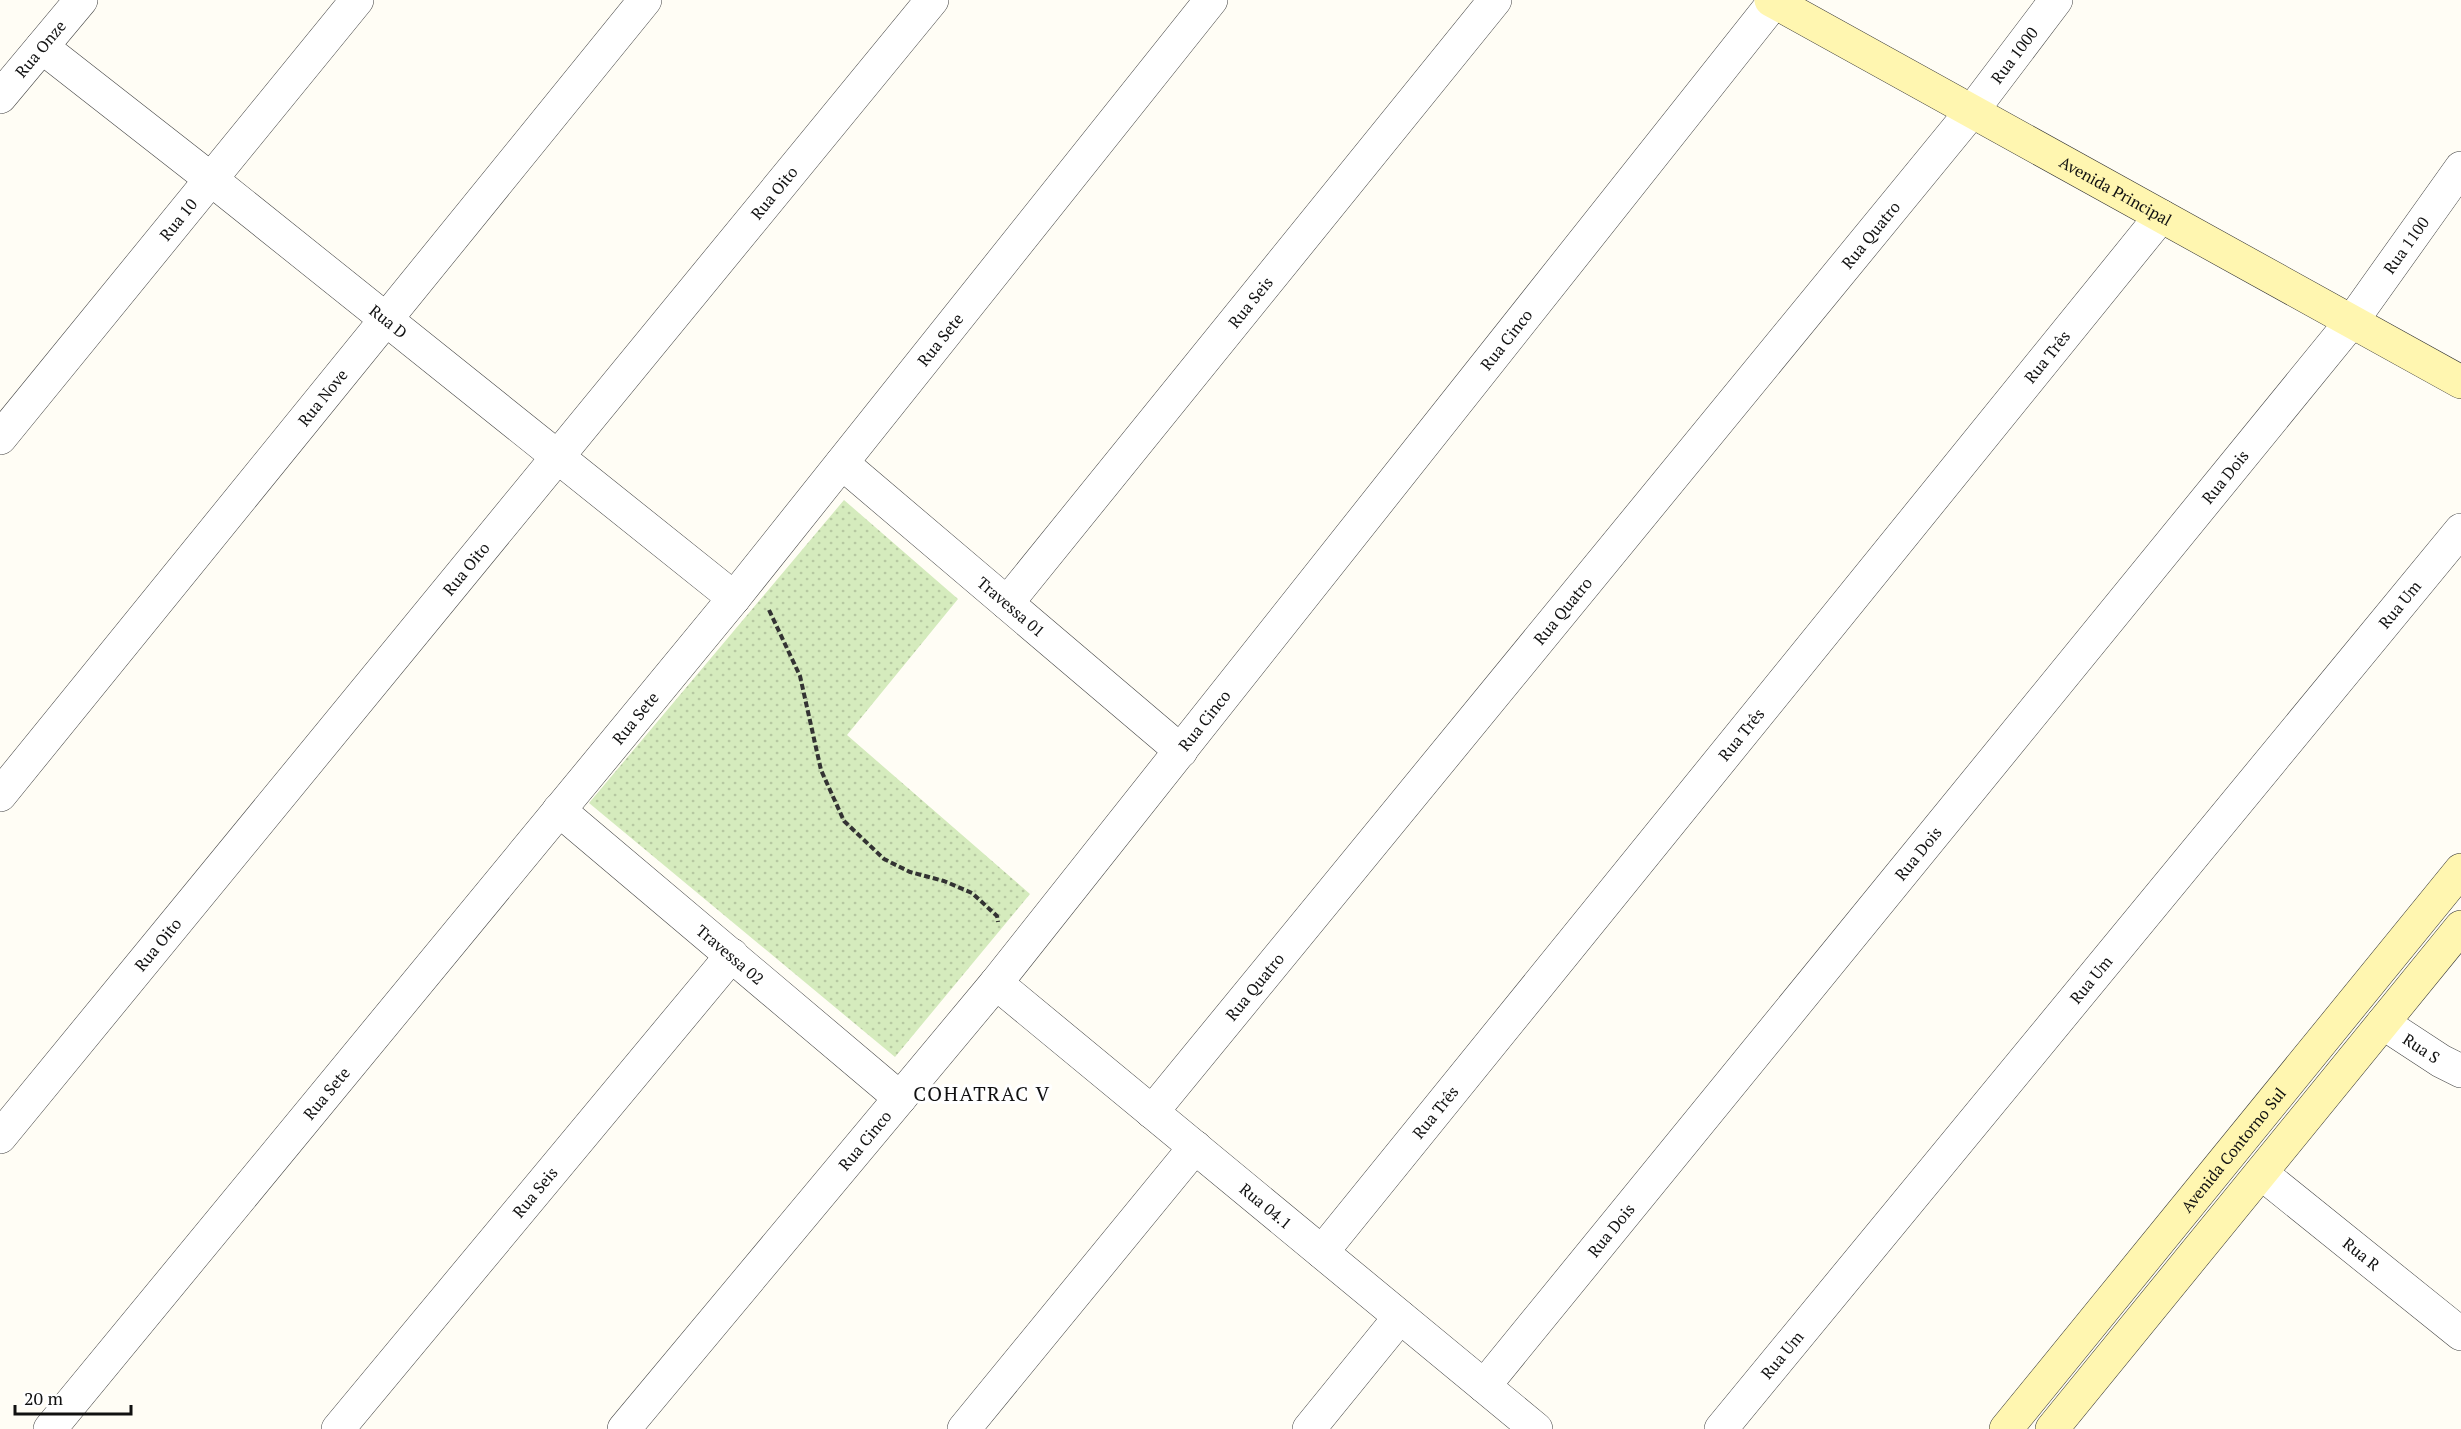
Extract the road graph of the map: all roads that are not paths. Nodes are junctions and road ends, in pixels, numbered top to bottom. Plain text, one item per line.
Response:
1 (81, 0) edge
2 (357, 0) edge
3 (645, 0) edge
4 (932, 0) edge
5 (1211, 0) edge
6 (1494, 0) edge
7 (2056, 0) edge
8 (1773, 1) edge
9 (42, 47) junction
10 (0, 97) edge
11 (1972, 111) junction
12 (2461, 168) edge
13 (212, 180) junction
14 (2161, 216) junction
15 (387, 320) junction
16 (2352, 321) junction
17 (2461, 382) edge
18 (0, 438) edge
19 (558, 457) junction
20 (842, 463) junction
21 (2461, 530) edge
22 (743, 586) junction
23 (1007, 603) junction
24 (1180, 751) junction
25 (0, 795) edge
26 (559, 810) junction
27 (2461, 870) edge
28 (2461, 927) edge
29 (732, 956) junction
30 (996, 983) junction
31 (2383, 1023) junction
32 (2461, 1071) edge
33 (900, 1098) junction
34 (1152, 1112) junction
35 (0, 1137) edge
36 (1195, 1147) junction
37 (2261, 1173) junction
38 (1322, 1252) junction
39 (1400, 1317) junction
40 (2461, 1335) edge
41 (1484, 1386) junction
42 (2030, 1399) junction
43 (2059, 1426) edge
44 (50, 1429) edge
45 (338, 1429) edge
46 (624, 1429) edge
47 (964, 1429) edge
48 (1309, 1429) edge
49 (1536, 1429) edge
50 (1720, 1429) edge
51 (2006, 1429) edge

1 - 9 street, Rua Onze
2 - 13 street, Rua 10
3 - 15 street, Rua Nove
4 - 19 street, Rua Oito
5 - 20 street, Rua Sete
6 - 23 street, Rua Seis
7 - 11 street, Rua 1000
8 - 11 main road, Avenida Principal
8 - 24 street, Rua Cinco
9 - 10 street, Rua Onze
9 - 13 street, Rua D
11 - 14 main road, Avenida Principal
11 - 34 street, Rua Quatro
12 - 16 street, Rua 1100
13 - 15 street, Rua D
13 - 18 street, Rua 10
14 - 16 main road, Avenida Principal
14 - 38 street, Rua Três
15 - 19 street, Rua D
15 - 25 street, Rua Nove
16 - 17 main road, Avenida Principal
16 - 41 street, Rua Dois
19 - 22 street, Rua D
19 - 35 street, Rua Oito
20 - 22 street, Rua Sete
20 - 23 street, Travessa 01
21 - 50 street, Rua Um
22 - 26 street, Rua Sete
23 - 24 street, Travessa 01
24 - 30 street, Rua Cinco
26 - 29 street, Travessa 02
26 - 44 street, Rua Sete
27 - 42 main road, Avenida Contorno Sul
28 - 31 main road
29 - 33 street, Travessa 02
29 - 45 street, Rua Seis
30 - 33 street, Rua Cinco
30 - 34 street, Rua 04.1
31 - 32 street, Rua S
31 - 37 main road
33 - 46 street, Rua Cinco
34 - 36 street, Rua 04.1
36 - 38 street, Rua 04.1
36 - 47 street
37 - 40 street, Rua R
37 - 43 main road
38 - 39 street, Rua 04.1
39 - 41 street, Rua 04.1
39 - 48 street
41 - 49 street, Rua 04.1
42 - 43 street
42 - 51 main road, Avenida Contorno Sul

